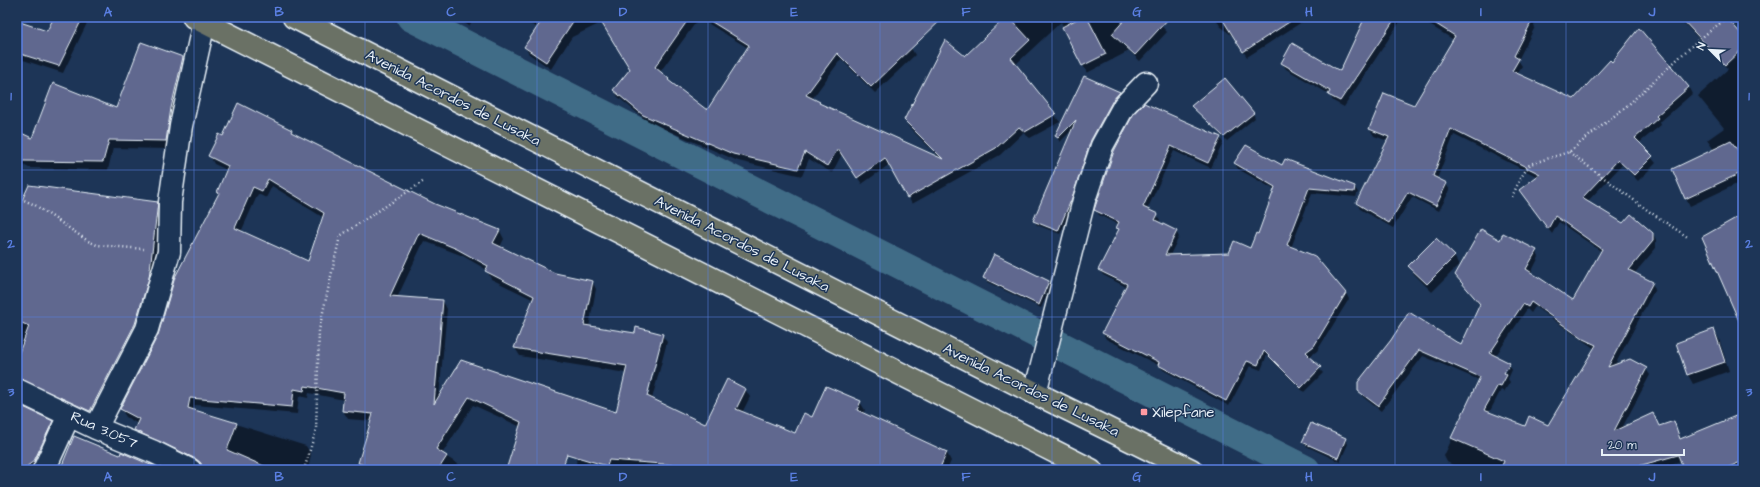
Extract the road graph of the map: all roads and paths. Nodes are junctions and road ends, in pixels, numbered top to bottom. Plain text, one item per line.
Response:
1 (294, 17) edge
2 (1728, 17) edge
3 (199, 20) edge
4 (1146, 83) dead end
5 (1569, 152) junction
6 (424, 181) dead end
7 (17, 197) edge
8 (1512, 197) dead end
9 (1689, 238) dead end
10 (169, 252) junction
11 (17, 390) edge
12 (1035, 393) junction
13 (69, 415) junction
14 (96, 428) junction
15 (44, 470) edge
16 (190, 470) edge
17 (304, 470) edge
18 (1091, 470) edge
19 (1191, 470) edge

1 - 12 main road, Avenida Acordos de Lusaka
2 - 5 path
3 - 10 street
3 - 18 main road
4 - 12 street
5 - 8 path
5 - 9 path
6 - 17 path
7 - 10 path
10 - 14 street
11 - 13 street, Rua 3.057
12 - 19 main road, Avenida Acordos de Lusaka
13 - 14 street, Rua 3.057
13 - 15 street
14 - 16 street, Rua 3.057

